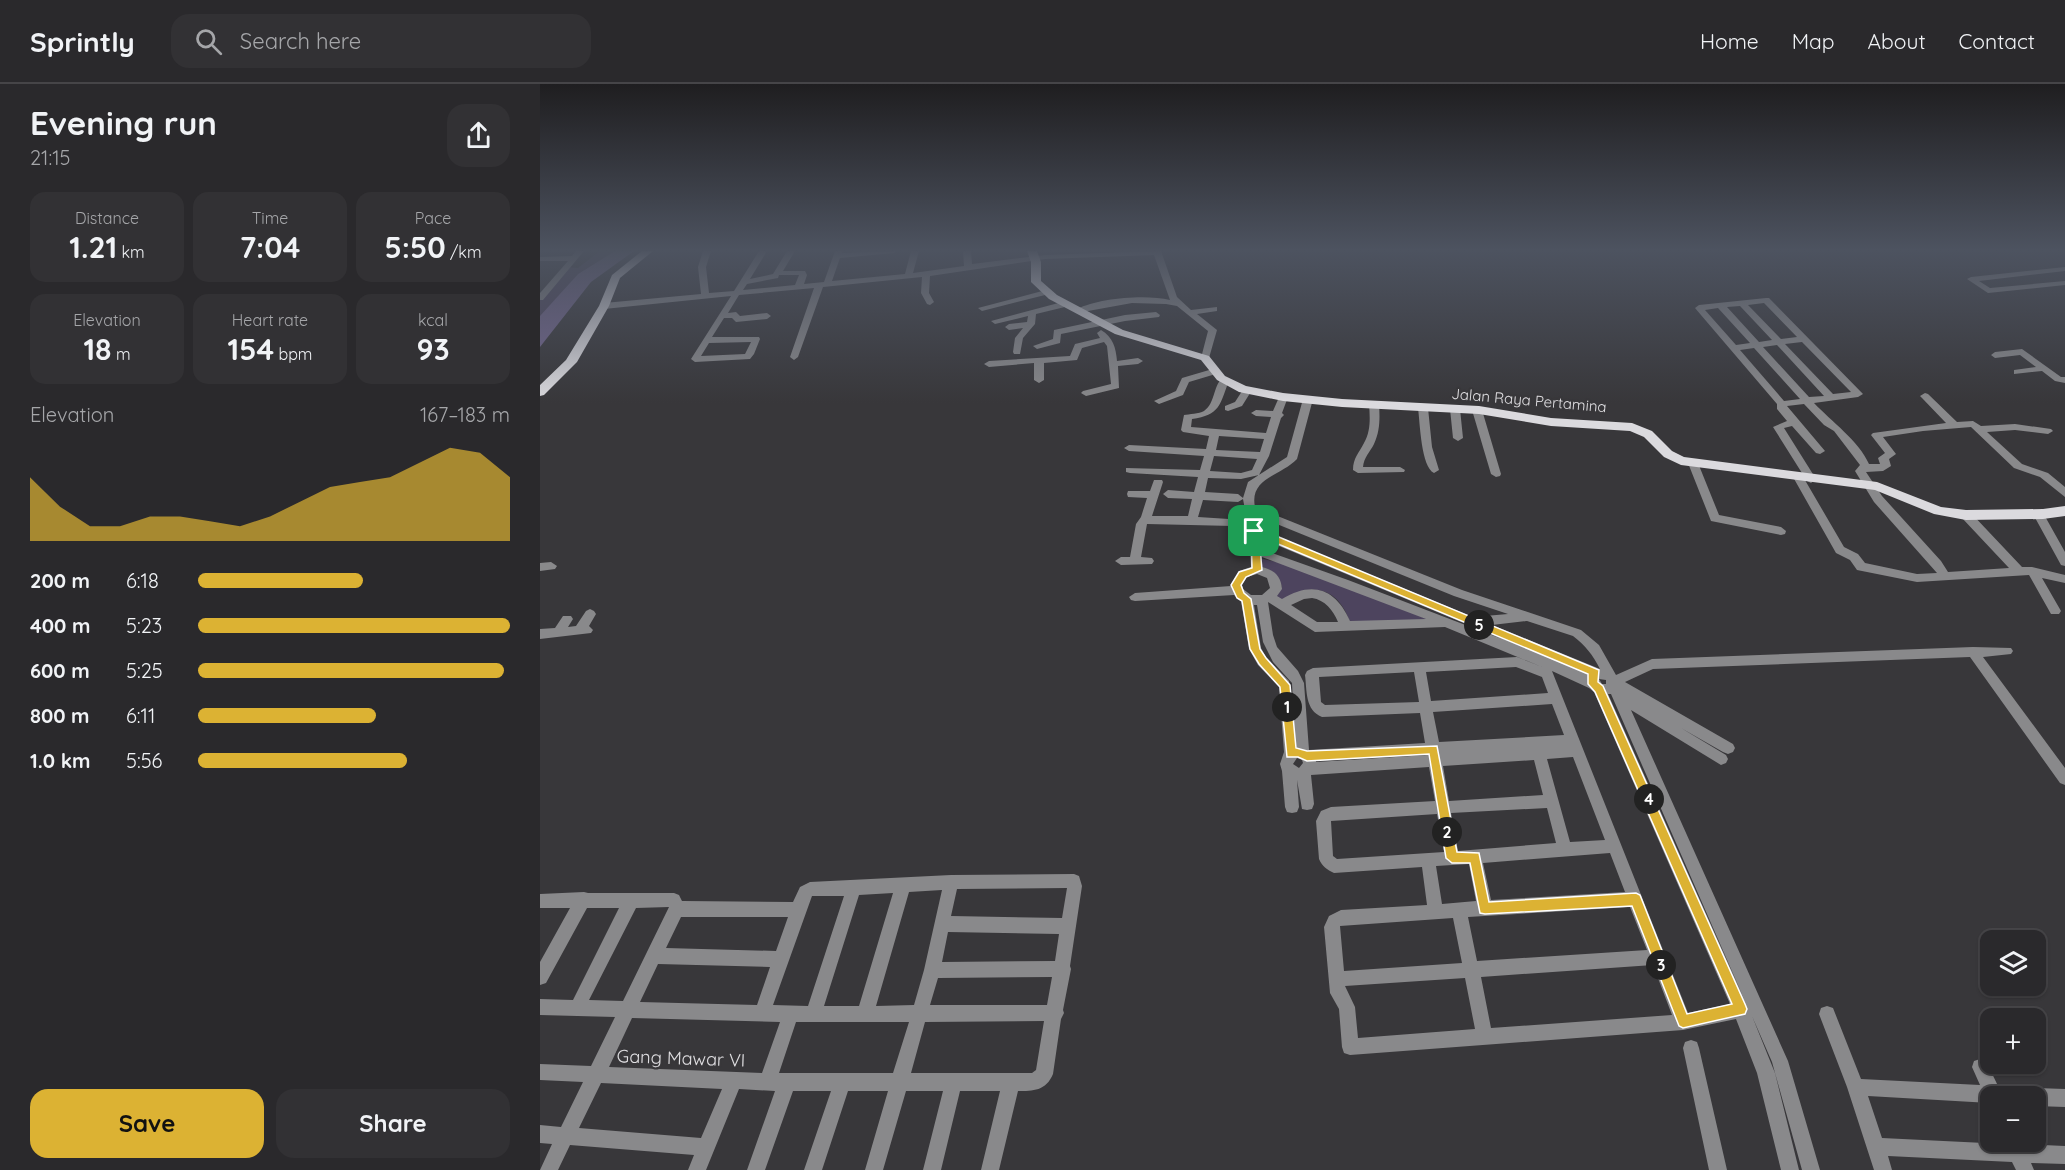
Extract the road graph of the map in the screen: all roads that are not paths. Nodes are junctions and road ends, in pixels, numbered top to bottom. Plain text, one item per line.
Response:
1 (606, 302) edge
2 (645, 302) edge
3 (732, 302) edge
4 (816, 302) edge
5 (1007, 302) edge
6 (1062, 302) edge
7 (1129, 302) edge
8 (1169, 302) edge
9 (1754, 302) edge
10 (1769, 302) edge
11 (1743, 303) junction
12 (1066, 304) junction
13 (1177, 304) joint
14 (1720, 305) junction
15 (604, 306) junction
16 (982, 308) dead end
17 (1215, 309) dead end
18 (1080, 311) junction
19 (1190, 313) junction
20 (1032, 314) junction
21 (1156, 315) dead end
22 (723, 316) junction
23 (767, 316) dead end
24 (995, 321) dead end
25 (1100, 323) junction
26 (1031, 324) junction
27 (1009, 327) dead end
28 (1110, 334) junction
29 (1804, 339) junction
30 (706, 340) junction
31 (1780, 342) junction
32 (1757, 345) junction
33 (1037, 346) dead end
34 (1733, 348) junction
35 (1017, 352) dead end
36 (1995, 355) dead end
37 (794, 357) dead end
38 (1205, 358) junction
39 (1039, 361) junction
40 (1138, 361) dead end
41 (989, 364) dead end
42 (1114, 364) junction
43 (2044, 368) junction
44 (2017, 372) dead end
45 (1220, 376) junction
46 (1039, 380) dead end
47 (2065, 380) edge
48 (1247, 390) junction
49 (540, 392) edge
50 (1086, 393) dead end
51 (1925, 396) dead end
52 (1283, 397) junction
53 (1831, 398) junction
54 (1308, 399) junction
55 (1807, 400) junction
56 (1158, 401) dead end
57 (1374, 404) junction
58 (1782, 404) junction
59 (1228, 408) dead end
60 (1423, 408) junction
61 (1455, 410) junction
62 (1477, 410) junction
63 (1256, 413) dead end
64 (1279, 415) junction
65 (1794, 422) junction
66 (1954, 425) junction
67 (1975, 426) junction
68 (2048, 431) dead end
69 (1215, 433) junction
70 (1269, 436) junction
71 (1458, 438) dead end
72 (1129, 448) dead end
73 (1820, 451) dead end
74 (1211, 453) junction
75 (1264, 456) junction
76 (1693, 463) junction
77 (1864, 463) dead end
78 (1130, 470) dead end
79 (1400, 470) dead end
80 (1434, 470) dead end
81 (1205, 474) junction
82 (1496, 474) dead end
83 (1797, 477) junction
84 (1811, 479) junction
85 (1158, 482) dead end
86 (1868, 486) junction
87 (2065, 493) edge
88 (1132, 494) dead end
89 (1168, 494) dead end
90 (1154, 495) junction
91 (1199, 496) junction
92 (1238, 498) dead end
93 (1251, 510) junction
94 (2065, 511) edge
95 (2038, 514) junction
96 (1966, 515) junction
97 (1146, 519) junction
98 (1192, 520) junction
99 (1229, 523) dead end
100 (1254, 531) junction
101 (1781, 531) dead end
102 (1255, 551) junction
103 (1300, 551) junction
104 (1122, 561) dead end
105 (1135, 561) junction
106 (1148, 561) dead end
107 (1289, 561) junction
108 (2065, 562) edge
109 (1257, 570) junction
110 (2019, 571) junction
111 (2032, 571) junction
112 (1945, 576) junction
113 (2065, 579) edge
114 (1242, 595) junction
115 (1135, 597) dead end
116 (1266, 598) junction
117 (1282, 605) junction
118 (2055, 610) dead end
119 (590, 614) dead end
120 (1532, 617) junction
121 (567, 619) dead end
122 (1470, 621) junction
123 (1448, 622) junction
124 (1346, 626) junction
125 (558, 633) junction
126 (540, 634) edge
127 (2007, 651) dead end
128 (1973, 652) junction
129 (1419, 667) junction
130 (1606, 684) junction
131 (1556, 698) junction
132 (1425, 707) junction
133 (1642, 710) junction
134 (1629, 721) junction
135 (1575, 746) junction
136 (1539, 753) junction
137 (1434, 755) junction
138 (1303, 761) junction
139 (2065, 779) edge
140 (1552, 801) junction
141 (1307, 804) dead end
142 (1292, 807) dead end
143 (1442, 808) junction
144 (1615, 846) junction
145 (1565, 849) junction
146 (1475, 857) junction
147 (1452, 858) junction
148 (1428, 859) junction
149 (951, 882) junction
150 (903, 886) junction
151 (854, 888) junction
152 (584, 899) junction
153 (632, 899) junction
154 (1636, 899) junction
155 (540, 901) edge
156 (1485, 908) junction
157 (676, 909) junction
158 (798, 910) junction
159 (1460, 910) junction
160 (1436, 911) junction
161 (943, 924) junction
162 (1069, 926) junction
163 (654, 956) junction
164 (1658, 957) junction
165 (780, 959) junction
166 (1063, 969) junction
167 (932, 970) junction
168 (1471, 970) junction
169 (540, 977) edge
170 (1337, 979) junction
171 (540, 1007) edge
172 (577, 1008) junction
173 (1748, 1008) junction
174 (627, 1011) junction
175 (762, 1013) junction
176 (1056, 1013) junction
177 (790, 1014) junction
178 (813, 1014) junction
179 (865, 1014) junction
180 (918, 1014) junction
181 (1827, 1014) dead end
182 (1683, 1022) junction
183 (1485, 1037) junction
184 (1691, 1048) dead end
185 (540, 1072) edge
186 (595, 1074) junction
187 (734, 1080) junction
188 (766, 1082) junction
189 (842, 1082) junction
190 (1011, 1082) junction
191 (787, 1083) junction
192 (898, 1083) junction
193 (953, 1083) junction
194 (1856, 1087) junction
195 (1980, 1095) edge
196 (2046, 1097) edge
197 (2065, 1098) edge
198 (540, 1134) edge
199 (566, 1136) junction
200 (706, 1147) junction
201 (1875, 1147) junction
202 (1980, 1147) edge
203 (2018, 1152) edge
204 (2046, 1152) edge
205 (2065, 1155) edge
206 (549, 1170) edge
207 (697, 1170) edge
208 (756, 1170) edge
209 (813, 1170) edge
210 (874, 1170) edge
211 (932, 1170) edge
212 (990, 1170) edge
213 (1718, 1170) edge
214 (1790, 1170) edge
215 (1811, 1170) edge
216 (1882, 1170) edge
217 (2025, 1170) edge

1 - 15 main road
2 - 15 street
3 - 22 street
4 - 37 street
5 - 16 street
6 - 12 main road
7 - 18 street
8 - 13 street
9 - 11 street
10 - 29 street
11 - 14 street
11 - 31 street
12 - 18 main road
12 - 20 street
13 - 19 street
14 - 32 street
14 - 34 street
15 - 49 main road
17 - 19 street
18 - 25 main road
19 - 38 street
20 - 24 street
20 - 26 street
21 - 25 street
22 - 23 street
22 - 30 street
25 - 28 main road
25 - 33 street
26 - 27 street
26 - 35 street
28 - 38 main road
28 - 39 street
28 - 42 street
29 - 31 street
29 - 53 street
30 - 30 street
31 - 32 street
31 - 53 street
32 - 34 street
32 - 55 street
34 - 58 street
36 - 43 street
38 - 45 main road, Jalan Raya Pertamina
39 - 41 street
39 - 46 street
40 - 42 street
42 - 50 street
43 - 44 street
43 - 47 street
45 - 48 main road, Jalan Raya Pertamina
45 - 56 street
45 - 69 street
48 - 52 main road, Jalan Raya Pertamina
48 - 59 street
51 - 66 street
52 - 54 main road, Jalan Raya Pertamina
52 - 64 street
53 - 55 street
54 - 57 main road, Jalan Raya Pertamina
54 - 93 street
55 - 58 street
55 - 77 street
57 - 60 main road, Jalan Raya Pertamina
57 - 79 street
58 - 65 street
60 - 61 main road, Jalan Raya Pertamina
60 - 80 street
61 - 62 main road, Jalan Raya Pertamina
61 - 71 street
62 - 76 main road, Jalan Raya Pertamina
62 - 82 street
63 - 64 street
64 - 70 street
65 - 73 street
65 - 84 street
66 - 67 street
66 - 86 street
67 - 68 street
67 - 87 street
69 - 70 street
69 - 74 street
70 - 75 street
72 - 74 street
74 - 75 street
74 - 81 street
75 - 81 street
76 - 83 main road, Jalan Raya Pertamina
76 - 101 street
78 - 81 street
81 - 91 street
83 - 84 main road, Jalan Raya Pertamina
83 - 112 street
84 - 86 main road, Jalan Raya Pertamina
85 - 90 street
86 - 96 main road, Jalan Raya Pertamina
86 - 112 street
88 - 90 street
89 - 91 street
90 - 97 street
91 - 92 street
91 - 98 street
93 - 100 street
93 - 120 street
94 - 95 main road, Jalan Raya Pertamina
95 - 96 main road, Jalan Raya Pertamina
95 - 108 street
96 - 110 street
97 - 98 street
97 - 105 street
98 - 99 street
100 - 102 street
100 - 103 street
102 - 107 street
102 - 109 street
103 - 107 street
103 - 122 street
104 - 105 street
105 - 106 street
107 - 123 street
109 - 114 street
109 - 116 street
110 - 111 street
110 - 112 street
111 - 113 street
111 - 118 street
114 - 115 street
114 - 116 street
114 - 138 street
116 - 117 street
116 - 138 street
117 - 124 street
117 - 124 street
119 - 125 street
120 - 122 street
120 - 130 street
121 - 125 street
122 - 123 street
122 - 130 street
123 - 124 street
123 - 130 street
125 - 126 street
127 - 128 street
128 - 130 street
128 - 139 street
129 - 131 street
129 - 132 street
129 - 132 street
130 - 133 street
130 - 133 street
130 - 134 street
130 - 173 street
131 - 132 street
131 - 135 street
132 - 137 street
133 - 134 street
134 - 173 street
135 - 136 street
135 - 137 street
135 - 144 street
136 - 137 street
136 - 140 street
137 - 138 street
137 - 143 street
138 - 141 street
138 - 142 street
140 - 143 street
140 - 145 street
143 - 147 street
143 - 148 street
144 - 145 street
144 - 154 street
145 - 146 street
146 - 147 street
146 - 156 street
147 - 148 street
148 - 160 street
149 - 150 street
149 - 161 street
149 - 162 street
150 - 151 street
150 - 179 street
151 - 158 street
151 - 178 street
152 - 153 street
152 - 155 street
152 - 169 street
153 - 157 street
153 - 172 street
154 - 156 street
154 - 164 street
156 - 159 street
157 - 158 street
157 - 163 street
158 - 165 street
159 - 160 street
159 - 168 street
160 - 170 street
161 - 162 street
161 - 167 street
162 - 166 street
163 - 165 street
163 - 174 street
164 - 168 street
164 - 182 street
165 - 175 street
166 - 167 street
166 - 176 street
167 - 180 street
168 - 170 street
168 - 183 street
170 - 183 street
171 - 172 street
172 - 174 street
173 - 182 street
173 - 214 street
173 - 215 street
174 - 175 street
174 - 186 street
175 - 177 street
176 - 180 street
176 - 190 street, Gang Mawar VI
177 - 178 street
177 - 188 street
178 - 179 street
179 - 180 street
180 - 192 street
181 - 194 street
182 - 183 street
184 - 213 street
185 - 186 street, Gang Mawar VI
186 - 187 street, Gang Mawar VI
186 - 199 street
187 - 188 street, Gang Mawar VI
187 - 200 street
188 - 191 street, Gang Mawar VI
189 - 191 street, Gang Mawar VI
189 - 192 street, Gang Mawar VI
189 - 209 street
190 - 193 street, Gang Mawar VI
190 - 212 street
191 - 208 street
192 - 193 street, Gang Mawar VI
192 - 210 street
193 - 211 street
194 - 195 street
194 - 201 street
196 - 197 street
198 - 199 street
199 - 200 street
199 - 206 street
200 - 207 street
201 - 202 street
201 - 216 street
203 - 217 street
204 - 205 street

